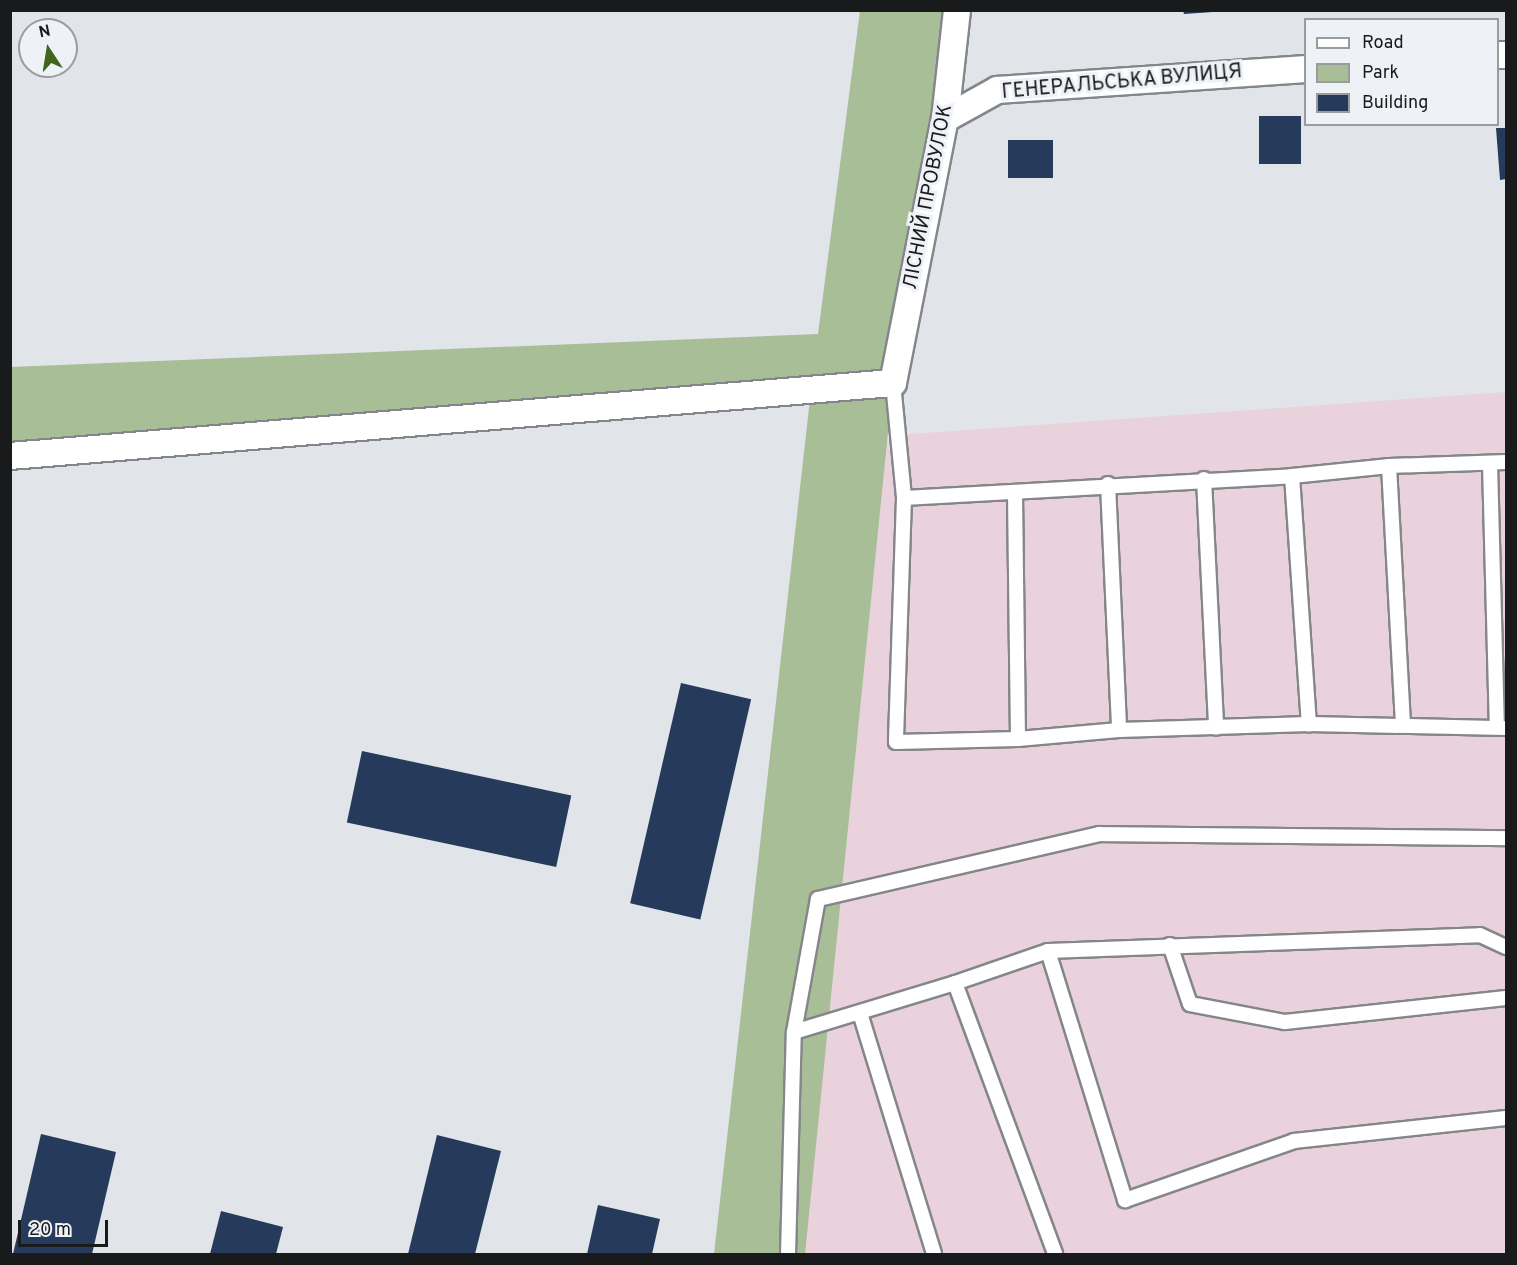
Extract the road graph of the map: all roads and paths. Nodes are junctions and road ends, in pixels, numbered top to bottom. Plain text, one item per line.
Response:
1 (957, 10) edge
2 (1304, 69) edge
3 (945, 119) junction
4 (893, 383) junction
5 (10, 456) edge
6 (1506, 462) edge
7 (1490, 464) junction
8 (1389, 466) junction
9 (1292, 476) junction
10 (1204, 479) junction
11 (1108, 484) junction
12 (1015, 493) junction
13 (904, 498) junction
14 (1309, 724) junction
15 (1403, 726) junction
16 (1216, 728) junction
17 (1502, 728) edge
18 (1119, 730) junction
19 (1018, 739) junction
20 (1506, 838) edge
21 (1170, 945) junction
22 (1506, 947) edge
23 (1048, 951) junction
24 (955, 983) junction
25 (1506, 998) edge
26 (860, 1013) junction
27 (794, 1032) junction
28 (1506, 1118) edge
29 (788, 1254) edge
30 (934, 1254) edge
31 (1055, 1254) edge

1 - 3 street, ЛІСНИЙ ПРОВУЛОК
2 - 3 street, ГЕНЕРАЛЬСЬКА ВУЛИЦЯ
3 - 4 street, ЛІСНИЙ ПРОВУЛОК
4 - 5 street
4 - 13 lane
6 - 7 lane
7 - 8 lane
7 - 17 lane
8 - 9 lane
8 - 15 lane
9 - 10 lane
9 - 14 lane
10 - 11 lane
10 - 16 lane
11 - 12 lane
11 - 18 lane
12 - 13 lane
12 - 19 lane
13 - 19 lane
14 - 15 lane
14 - 16 lane
15 - 17 lane
16 - 18 lane
18 - 19 lane
20 - 27 lane
21 - 22 lane
21 - 23 lane
21 - 25 lane
23 - 24 lane
23 - 28 lane
24 - 26 lane
24 - 31 lane
26 - 27 lane
26 - 30 lane
27 - 29 lane

